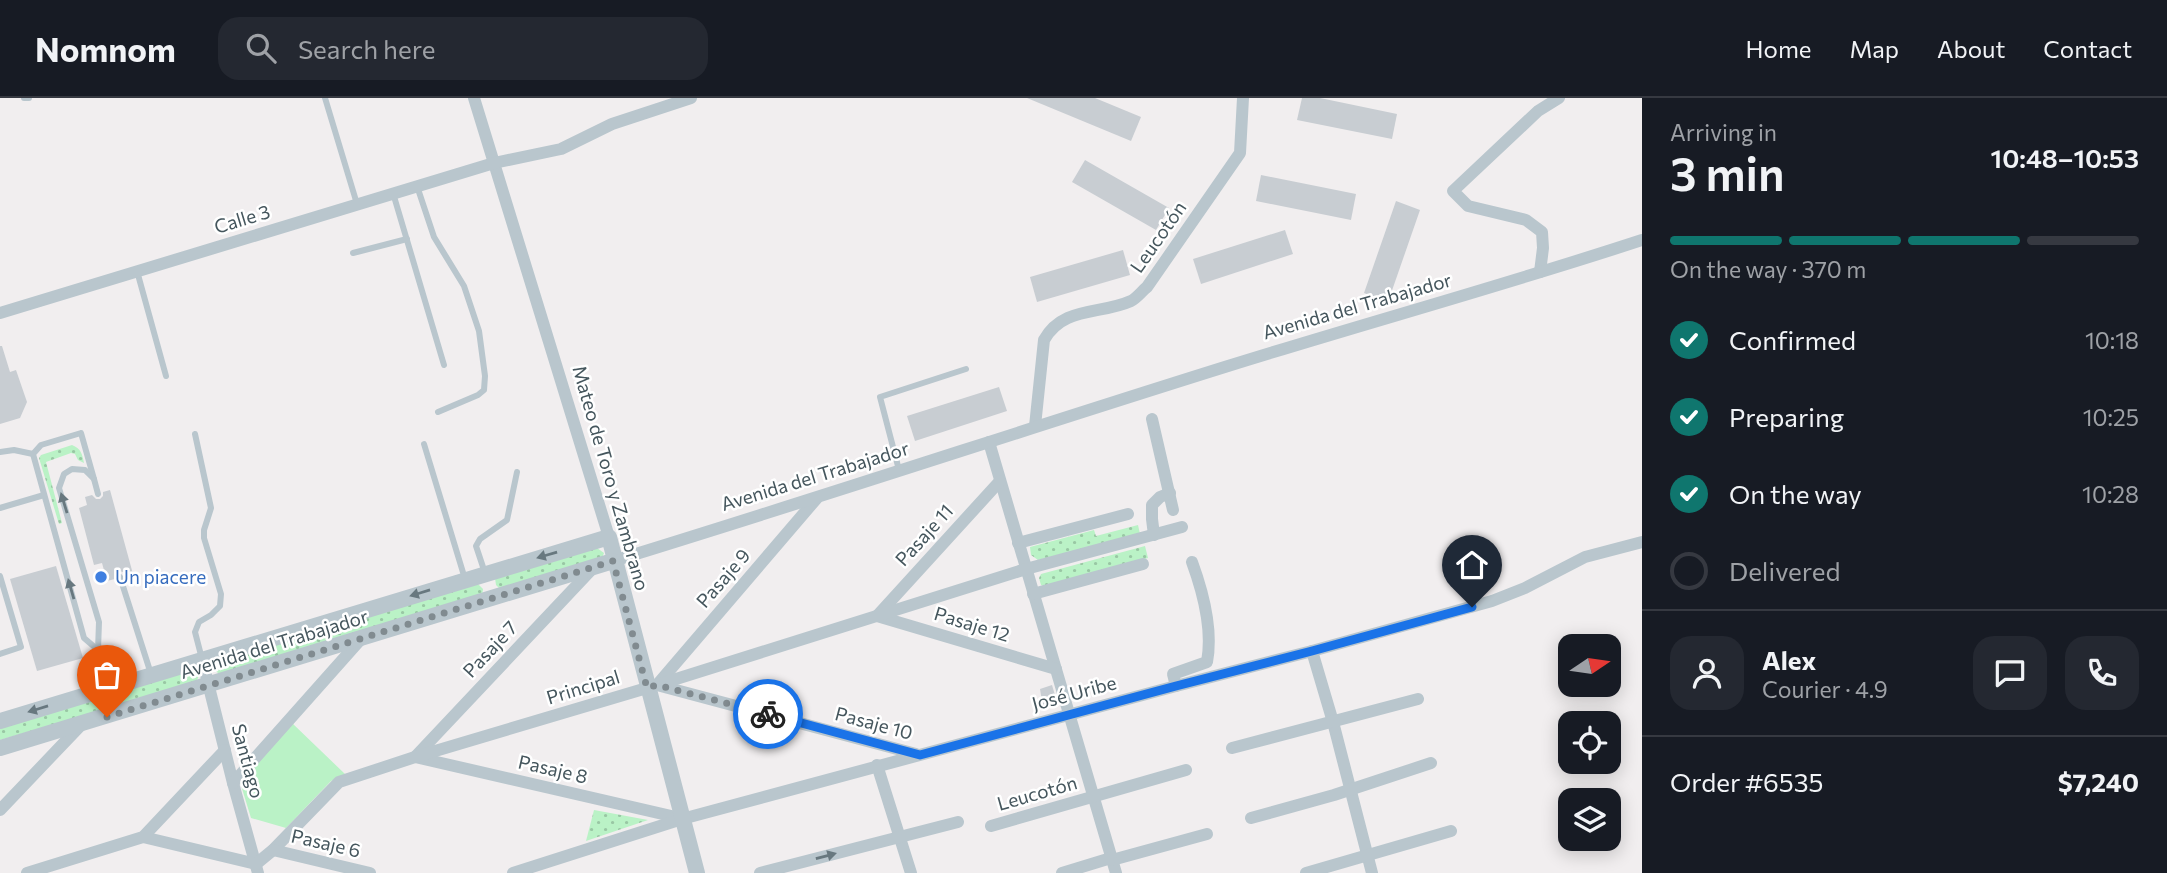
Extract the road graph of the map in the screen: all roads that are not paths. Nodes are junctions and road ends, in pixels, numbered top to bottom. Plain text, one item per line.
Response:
1 (24, 98) edge
2 (29, 98) edge
3 (325, 98) edge
4 (474, 98) edge
5 (691, 98) edge
6 (1243, 98) edge
7 (1559, 98) edge
8 (494, 163) junction
9 (417, 186) junction
10 (393, 193) junction
11 (357, 204) junction
12 (407, 239) junction
13 (1642, 240) edge
14 (353, 253) dead end
15 (137, 271) junction
16 (1540, 272) junction
17 (0, 313) edge
18 (444, 365) dead end
19 (966, 369) dead end
20 (166, 376) dead end
21 (438, 412) dead end
22 (1152, 419) dead end
23 (1035, 426) junction
24 (195, 434) dead end
25 (989, 442) junction
26 (424, 444) dead end
27 (0, 452) edge
28 (33, 454) junction
29 (517, 472) dead end
30 (900, 472) junction
31 (94, 479) junction
32 (1000, 481) junction
33 (1170, 493) junction
34 (98, 494) dead end
35 (44, 495) junction
36 (818, 497) junction
37 (0, 508) edge
38 (1173, 510) dead end
39 (1128, 514) dead end
40 (1182, 527) dead end
41 (1148, 536) junction
42 (608, 537) junction
43 (1642, 542) edge
44 (1018, 543) junction
45 (613, 561) junction
46 (1192, 562) dead end
47 (1143, 564) dead end
48 (594, 567) junction
49 (1026, 569) junction
50 (485, 573) junction
51 (0, 576) edge
52 (120, 577) dead end
53 (465, 579) junction
54 (1033, 594) junction
55 (491, 598) junction
56 (877, 616) junction
57 (361, 639) junction
58 (98, 650) junction
59 (1312, 651) junction
60 (0, 654) edge
61 (202, 659) junction
62 (1056, 669) junction
63 (151, 674) junction
64 (208, 686) junction
65 (652, 686) junction
66 (1176, 686) junction
67 (108, 688) junction
68 (1418, 699) dead end
69 (1069, 715) junction
70 (0, 721) edge
71 (1333, 722) junction
72 (81, 725) junction
73 (0, 748) edge
74 (1232, 748) dead end
75 (225, 750) junction
76 (920, 755) junction
77 (415, 757) junction
78 (1431, 763) dead end
79 (877, 765) junction
80 (1186, 770) dead end
81 (233, 783) junction
82 (1350, 789) junction
83 (1093, 797) junction
84 (0, 810) edge
85 (1251, 818) dead end
86 (682, 819) junction
87 (958, 822) dead end
88 (991, 826) dead end
89 (1451, 831) dead end
90 (1207, 834) dead end
91 (899, 836) junction
92 (143, 837) junction
93 (273, 850) junction
94 (1368, 855) junction
95 (1113, 864) edge
96 (257, 869) edge
97 (692, 872) edge
98 (27, 873) edge
99 (370, 873) edge
100 (513, 873) edge
101 (760, 873) edge
102 (911, 873) edge
103 (1062, 873) edge
104 (1306, 873) edge
105 (1373, 873) edge

1 - 2 lane
3 - 11 lane
4 - 8 street, Mateo de Toro y Zambrano
5 - 8 street, Calle 3
6 - 23 street, Leucotón
7 - 16 street
8 - 9 street, Calle 3
8 - 42 street, Mateo de Toro y Zambrano
9 - 10 street, Calle 3
9 - 21 lane
10 - 11 street, Calle 3
10 - 12 lane
11 - 15 street, Calle 3
12 - 14 lane
12 - 18 lane
13 - 16 street, Avenida del Trabajador
15 - 17 street, Calle 3
15 - 20 lane
16 - 23 street, Avenida del Trabajador
19 - 30 lane
22 - 33 street
23 - 25 street, Avenida del Trabajador
24 - 61 lane
25 - 30 street, Avenida del Trabajador
25 - 32 street, Leucotón
26 - 53 lane
27 - 28 lane
28 - 31 lane
28 - 35 lane
29 - 50 lane
30 - 36 street, Avenida del Trabajador
31 - 34 lane
58 -> 31 lane
32 - 44 street, Leucotón
32 - 56 street, Pasaje 11
33 - 38 street
33 - 41 street
35 - 37 lane
58 -> 35 lane
36 - 45 street, Avenida del Trabajador
36 - 65 street, Pasaje 9
39 - 44 street
40 - 41 street, Principal
41 - 49 street, Principal
42 - 45 street, Mateo de Toro y Zambrano
42 -> 50 street, Avenida del Trabajador
43 - 59 street, José Uribe
44 - 49 street, Leucotón
45 - 48 street, Avenida del Trabajador
45 - 65 street, Mateo de Toro y Zambrano
46 - 66 street
47 - 54 street
48 - 55 street, Avenida del Trabajador
48 - 77 street, Pasaje 7
49 - 54 street, Leucotón
49 - 56 street, Principal
50 - 53 street, Avenida del Trabajador
50 - 55 street
51 - 60 lane
52 - 63 lane
53 -> 61 street, Avenida del Trabajador
54 - 62 street, Leucotón
55 - 57 street, Avenida del Trabajador
56 - 62 street, Pasaje 12
56 - 65 street, Principal
57 - 64 street, Avenida del Trabajador
57 - 81 street
58 - 67 lane
59 - 66 street, José Uribe
59 - 71 street
61 - 63 street, Avenida del Trabajador
61 - 64 street, Santiago
62 - 69 street, Leucotón
63 - 67 street, Avenida del Trabajador
64 - 72 street, Avenida del Trabajador
64 - 75 street, Santiago
65 - 76 street, Pasaje 10
65 - 77 street, Principal
65 - 86 street, Mateo de Toro y Zambrano
66 - 69 street, José Uribe
67 -> 70 street, Avenida del Trabajador
68 - 71 street
69 - 76 street, José Uribe
69 - 83 street, Leucotón
71 - 74 street
71 - 82 street
72 - 73 street, Avenida del Trabajador
72 - 84 street
75 - 81 street, Santiago
75 - 92 street
76 - 79 street, José Uribe
77 - 86 street, Pasaje 8
77 - 93 street, Principal
78 - 82 street
79 - 86 street, José Uribe
79 - 91 street
80 - 83 street, Leucotón
81 - 96 street, Santiago
82 - 85 street
82 - 94 street
83 - 88 street, Leucotón
83 - 95 street, Leucotón
86 - 97 street, Mateo de Toro y Zambrano
86 - 100 street, José Uribe
87 - 91 street
89 - 94 street
90 - 95 street
101 -> 91 street
91 - 102 street
92 - 96 street
92 - 98 street
93 - 96 street, Principal
93 - 99 street, Pasaje 6
94 - 104 street
94 - 105 street
95 - 103 street

